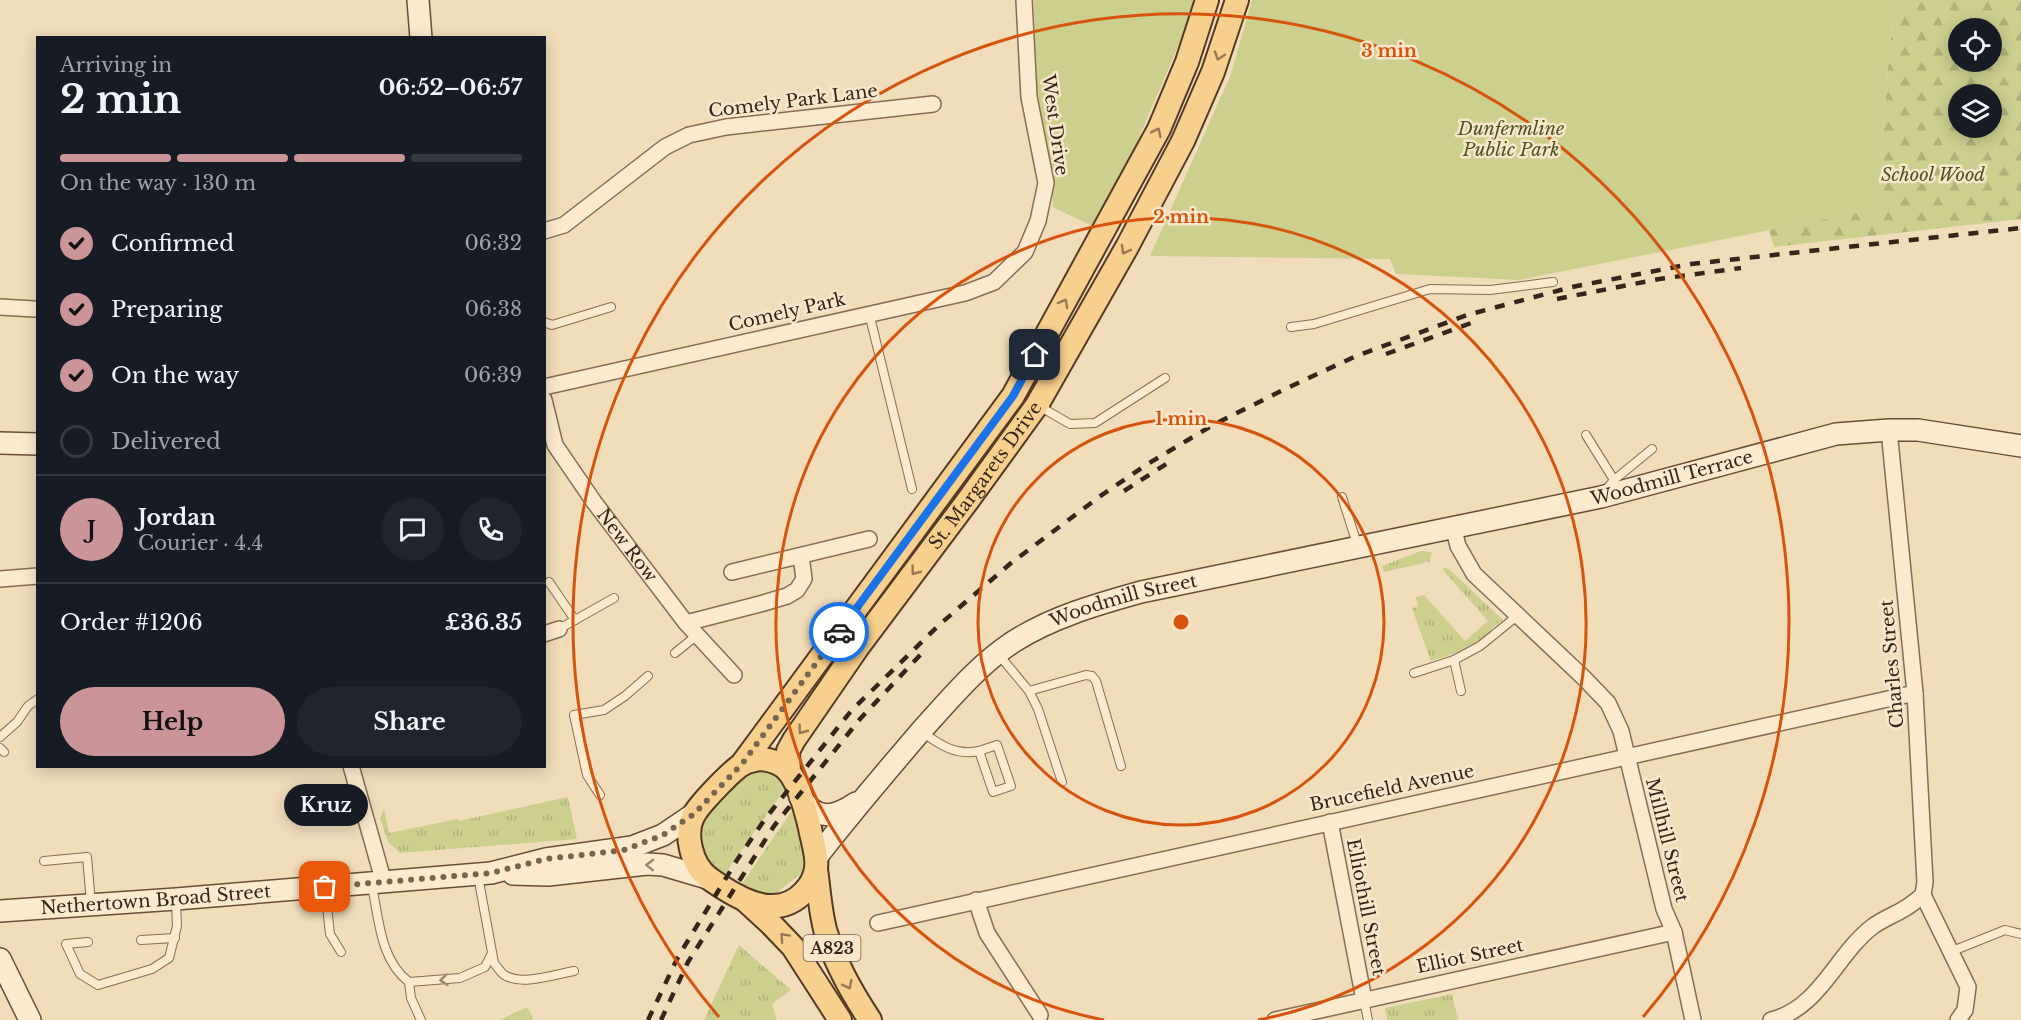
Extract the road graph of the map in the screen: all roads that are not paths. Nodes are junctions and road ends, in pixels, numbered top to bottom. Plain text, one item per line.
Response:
1 (418, 0) edge
2 (1024, 0) edge
3 (1208, 0) edge
4 (1237, 0) edge
5 (421, 36) edge
6 (933, 104) dead end
7 (546, 230) edge
8 (1025, 252) joint
9 (1552, 282) dead end
10 (0, 307) edge
11 (612, 307) dead end
12 (34, 309) dead end
13 (869, 313) junction
14 (546, 323) edge
15 (1291, 327) dead end
16 (1165, 378) dead end
17 (546, 387) edge
18 (1037, 405) junction
19 (546, 408) edge
20 (1889, 430) junction
21 (1587, 435) dead end
22 (0, 443) edge
23 (36, 444) edge
24 (2021, 446) edge
25 (1652, 449) dead end
26 (1614, 480) junction
27 (912, 489) dead end
28 (1342, 497) dead end
29 (1601, 497) junction
30 (1453, 526) junction
31 (869, 538) dead end
32 (1358, 549) junction
33 (801, 556) junction
34 (732, 572) dead end
35 (36, 576) edge
36 (0, 579) edge
37 (549, 582) dead end
38 (614, 598) dead end
39 (1517, 616) junction
40 (575, 620) junction
41 (686, 623) junction
42 (552, 631) edge
43 (696, 636) junction
44 (675, 653) dead end
45 (998, 654) junction
46 (1454, 660) junction
47 (1414, 673) dead end
48 (734, 675) dead end
49 (648, 676) dead end
50 (1029, 691) junction
51 (1461, 691) dead end
52 (1915, 693) junction
53 (36, 700) edge
54 (921, 731) junction
55 (0, 736) edge
56 (978, 752) junction
57 (1626, 757) junction
58 (742, 764) junction
59 (1121, 766) dead end
60 (351, 768) edge
61 (789, 771) junction
62 (1062, 782) dead end
63 (600, 795) dead end
64 (800, 798) junction
65 (861, 800) junction
66 (694, 814) junction
67 (1330, 822) junction
68 (44, 861) dead end
69 (816, 863) junction
70 (484, 874) junction
71 (707, 878) junction
72 (378, 883) junction
73 (325, 887) junction
74 (1923, 895) junction
75 (176, 899) junction
76 (976, 900) junction
77 (746, 901) junction
78 (91, 905) junction
79 (0, 911) edge
80 (878, 923) dead end
81 (1674, 932) junction
82 (2021, 934) edge
83 (175, 938) junction
84 (141, 940) dead end
85 (88, 942) dead end
86 (341, 952) dead end
87 (1950, 952) junction
88 (492, 953) junction
89 (0, 959) edge
90 (574, 971) dead end
91 (409, 982) junction
92 (1364, 1000) junction
93 (1040, 1015) dead end
94 (30, 1020) edge
95 (421, 1020) edge
96 (840, 1020) edge
97 (870, 1020) edge
98 (1276, 1020) edge
99 (1368, 1020) edge
100 (1693, 1020) edge
101 (1772, 1020) edge
102 (1958, 1020) edge

1 - 5 street
2 - 8 street, West Drive
58 -> 3 main road, St. Margarets Drive
4 -> 18 main road, St. Margarets Drive
6 - 7 street, Comely Park Lane
8 - 13 street, Comely Park
9 - 15 lane
10 - 12 street
11 - 14 lane
13 - 17 street, Comely Park
13 - 27 lane
16 - 18 lane
18 -> 61 main road, St. Margarets Drive
19 - 41 street, New Row
20 - 24 street, Woodmill Terrace
20 - 29 street, Woodmill Terrace
20 - 52 street, Charles Street
21 - 26 lane
22 - 23 street
25 - 26 lane
26 - 29 lane
28 - 32 lane
29 - 30 street, Woodmill Terrace
30 - 32 street, Woodmill Street
30 - 39 street, Millhill Street
31 - 33 street
32 - 45 street, Woodmill Street
33 - 34 street
33 - 41 street
35 - 36 street
37 - 40 lane
38 - 40 lane
39 - 46 lane
39 - 57 street, Millhill Street
40 - 42 lane
41 - 43 street, New Row
43 - 44 lane
43 - 48 street, New Row
45 - 50 lane
45 - 54 street, Woodmill Street
46 - 47 lane
46 - 51 lane
49 - 63 lane
50 - 59 lane
50 - 62 lane
52 - 57 street, Brucefield Avenue
52 - 74 street, Charles Street
53 - 55 lane
54 - 56 lane
54 - 65 street, Woodmill Street
56 - 56 lane
57 - 67 street, Brucefield Avenue
57 - 81 street, Millhill Street
58 - 61 main road
58 - 66 main road
60 - 72 street
61 - 64 main road, A823
64 - 65 street, Woodmill Street
64 - 69 main road, A823
65 - 69 street, Woodmill Street
66 - 70 street, Nethertown Broad Street
66 - 71 main road, A823
67 - 76 street, Brucefield Avenue
67 - 92 street, Elliothill Street
68 - 78 lane
69 - 77 main road, A823
69 -> 97 main road, A823
71 -> 70 street, Nethertown Broad Street
70 - 72 street, Nethertown Broad Street
70 - 88 lane
71 - 77 main road, A823
72 - 73 street, Nethertown Broad Street
72 - 91 lane
73 - 75 street, Nethertown Broad Street
73 - 86 lane
74 - 87 street
74 - 101 street
75 - 78 street, Nethertown Broad Street
75 - 83 lane
76 - 80 street, Brucefield Avenue
76 - 93 street
96 -> 77 main road, A823
78 - 79 street, Nethertown Broad Street
81 - 92 street, Elliot Street
81 - 100 street, Millhill Street
82 - 87 lane
83 - 84 lane
83 - 85 lane
87 - 102 street
88 - 90 lane
88 -> 91 lane
89 - 94 street
91 - 95 lane
92 - 98 street, Elliot Street
92 - 99 lane

